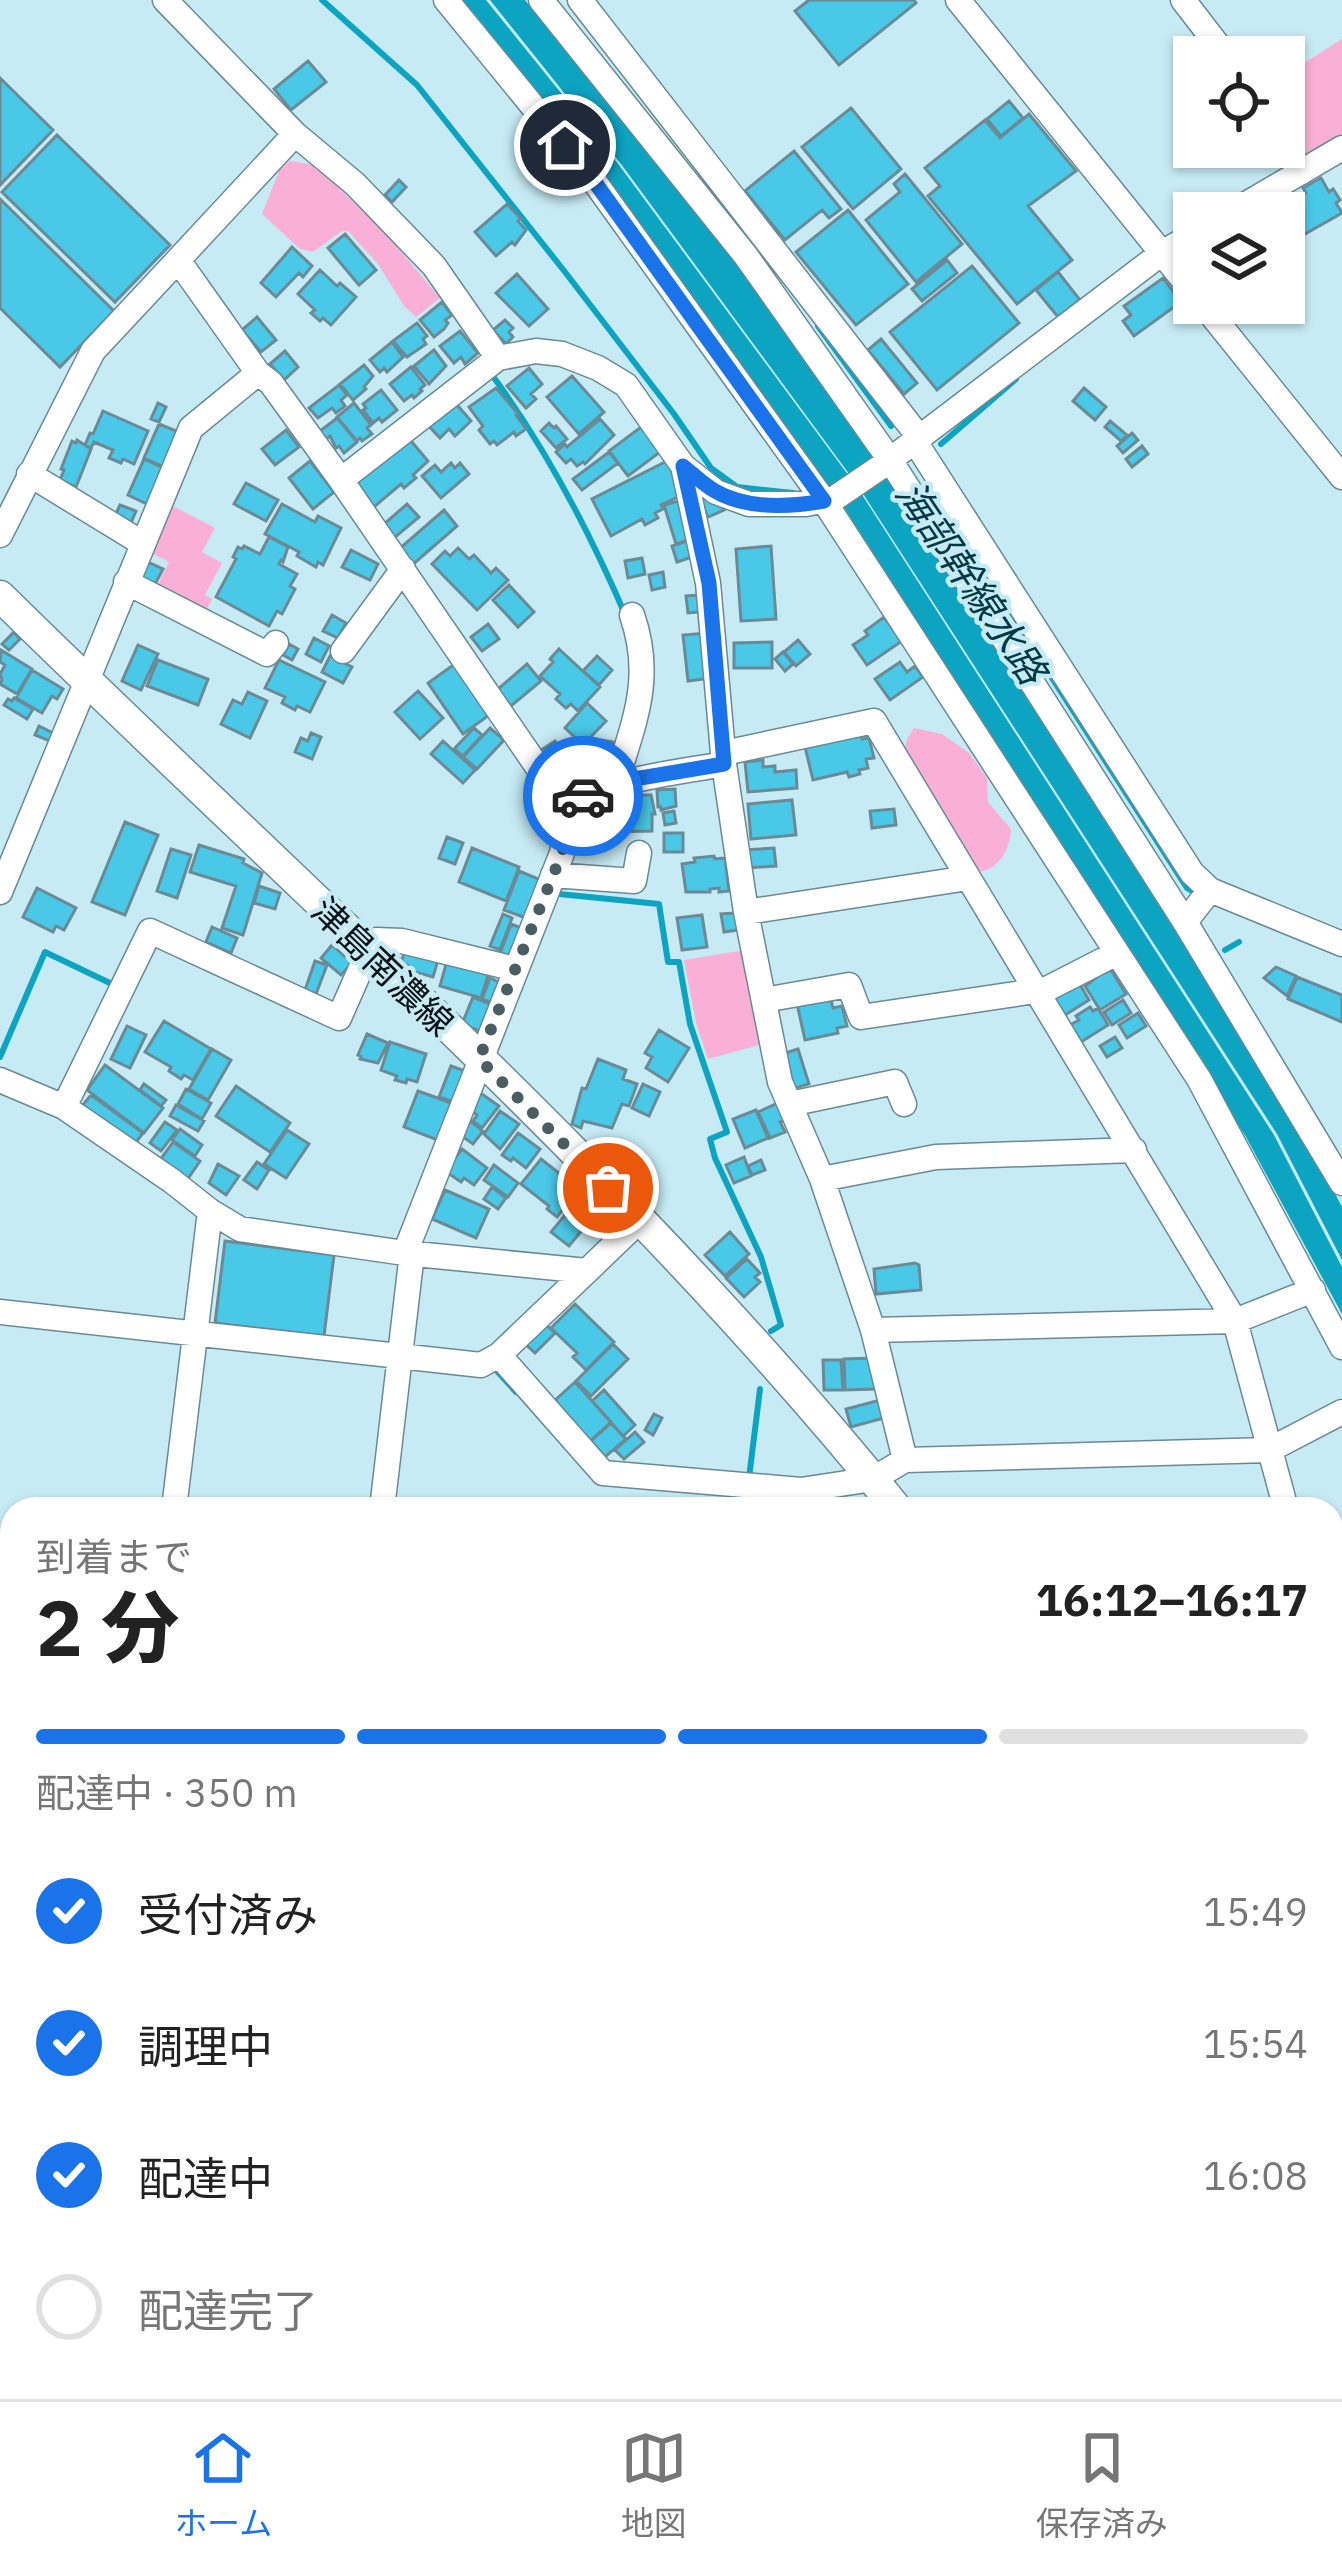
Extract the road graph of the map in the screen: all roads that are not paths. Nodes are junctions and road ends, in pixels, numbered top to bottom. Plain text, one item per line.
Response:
1 (165, 0) edge
2 (446, 0) edge
3 (541, 0) edge
4 (580, 0) edge
5 (958, 0) edge
6 (1183, 0) edge
7 (1211, 36) edge
8 (295, 134) junction
9 (1342, 148) edge
10 (1297, 168) edge
11 (1300, 173) junction
12 (1267, 192) edge
13 (1173, 246) edge
14 (1162, 253) junction
15 (178, 260) junction
16 (1173, 267) edge
17 (1219, 324) edge
18 (498, 358) junction
19 (258, 373) junction
20 (916, 439) junction
21 (886, 463) junction
22 (683, 466) junction
23 (29, 474) junction
24 (1342, 477) edge
25 (341, 480) junction
26 (830, 500) junction
27 (0, 535) edge
28 (142, 543) junction
29 (403, 569) junction
30 (126, 582) junction
31 (0, 596) edge
32 (632, 615) dead end
33 (277, 643) dead end
34 (344, 651) dead end
35 (86, 681) junction
36 (724, 759) junction
37 (616, 782) junction
38 (565, 806) junction
39 (639, 853) dead end
40 (553, 875) junction
41 (968, 878) junction
42 (1210, 890) junction
43 (0, 892) edge
44 (746, 912) junction
45 (1185, 922) junction
46 (1342, 944) edge
47 (368, 952) junction
48 (1118, 953) junction
49 (514, 969) junction
50 (1036, 992) junction
51 (764, 1000) junction
52 (479, 1059) junction
53 (0, 1081) edge
54 (790, 1104) junction
55 (904, 1104) dead end
56 (64, 1107) junction
57 (1134, 1150) junction
58 (822, 1179) junction
59 (1342, 1184) edge
60 (210, 1211) junction
61 (640, 1220) junction
62 (409, 1253) junction
63 (587, 1270) junction
64 (1313, 1290) junction
65 (0, 1297) edge
66 (0, 1312) edge
67 (1235, 1322) junction
68 (196, 1326) junction
69 (873, 1330) junction
70 (1342, 1347) edge
71 (499, 1355) junction
72 (400, 1357) junction
73 (1342, 1412) edge
74 (1269, 1450) junction
75 (905, 1460) junction
76 (873, 1479) junction
77 (175, 1497) edge
78 (383, 1497) edge
79 (887, 1497) edge
80 (1283, 1497) edge

1 - 8 street
2 - 26 street
3 - 21 street
4 - 20 street
5 - 14 street
6 - 7 street
8 - 15 street
8 - 18 street
9 - 11 street
10 - 11 street
11 - 12 street
13 - 14 street
14 - 16 street
14 - 20 street
15 - 19 street
15 - 23 street
17 - 24 street
18 - 22 street
18 - 25 street
19 - 25 street
19 - 28 street
20 - 21 street
20 - 42 street
21 - 26 street
21 - 45 street
22 - 26 street
22 - 36 street
23 - 27 street
23 - 28 street
25 - 29 street
26 - 48 street
28 - 30 street
29 - 34 street
29 - 38 street
30 - 33 street
30 - 35 street
31 - 35 main road, 津島南濃線
32 - 37 street
35 - 43 street
35 - 47 main road, 津島南濃線
36 - 37 street
36 - 41 street
36 - 44 street
37 - 38 street
38 - 40 street
39 - 40 street
40 - 49 street
41 - 44 street
41 - 50 street
42 - 45 street
42 - 46 street
44 - 51 street
45 - 59 street
47 - 49 street
47 - 52 main road, 津島南濃線
47 - 56 street
48 - 50 street
48 - 64 street
49 - 52 street
50 - 51 street
50 - 57 street
51 - 54 street
52 - 61 main road, 津島南濃線
52 - 62 street
53 - 56 street
54 - 55 street
54 - 58 street
56 - 60 street
57 - 58 street
57 - 67 street
58 - 69 street
60 - 62 street
60 - 68 street
61 - 63 street
61 - 76 main road, 津島南濃線
62 - 63 street
62 - 72 street
63 - 71 street
64 - 67 street
64 - 70 street
65 - 68 street
66 - 68 street
67 - 69 street
67 - 74 street
68 - 72 street
68 - 77 street
69 - 75 street
71 - 72 street
71 - 76 street
72 - 78 street
73 - 74 street
74 - 75 street
74 - 80 street
75 - 76 street
76 - 79 main road, 津島南濃線

